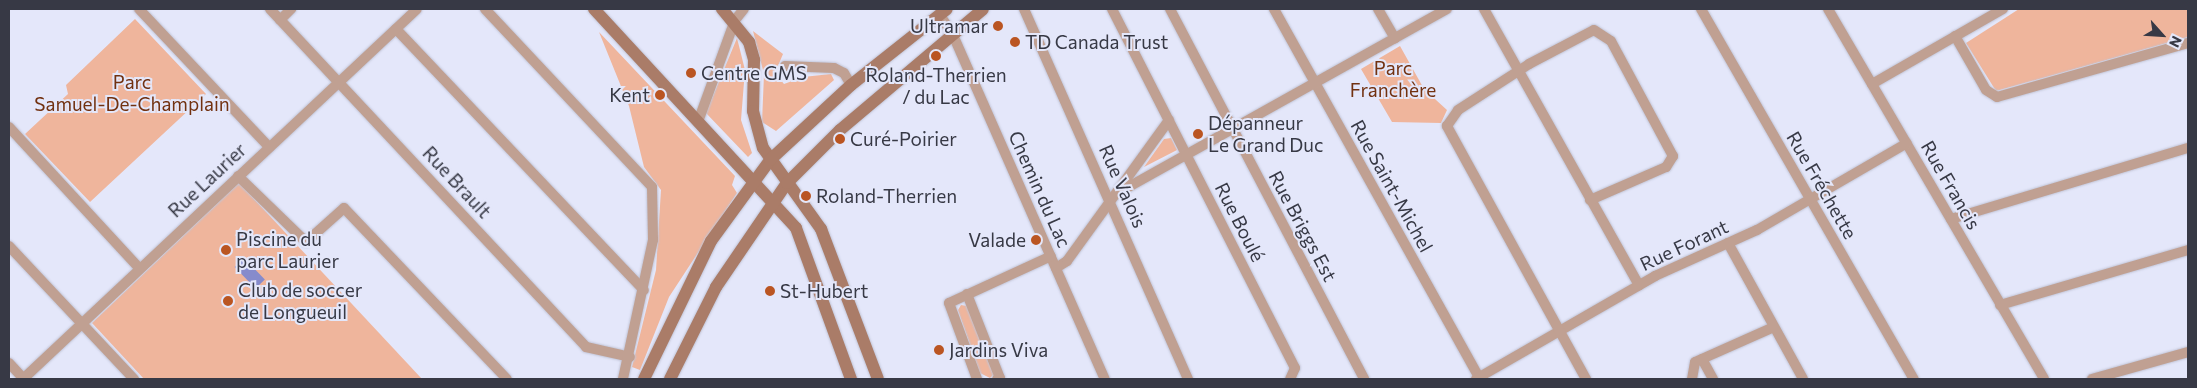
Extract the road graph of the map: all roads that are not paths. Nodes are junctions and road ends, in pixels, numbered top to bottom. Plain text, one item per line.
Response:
1 (139, 9) edge
2 (270, 9) edge
3 (291, 9) edge
4 (417, 9) edge
5 (485, 9) edge
6 (594, 9) edge
7 (722, 9) edge
8 (744, 9) edge
9 (983, 9) edge
10 (1024, 9) edge
11 (1112, 9) edge
12 (1170, 9) edge
13 (1274, 9) edge
14 (1378, 9) edge
15 (1447, 9) edge
16 (1484, 9) edge
17 (1701, 9) edge
18 (1828, 9) edge
19 (2003, 9) edge
20 (944, 12) edge
21 (280, 20) junction
22 (735, 20) junction
23 (396, 28) junction
24 (953, 35) junction
25 (1955, 36) junction
26 (1395, 39) junction
27 (2188, 43) edge
28 (786, 66) dead end
29 (1520, 72) junction
30 (339, 81) junction
31 (1872, 84) junction
32 (851, 85) junction
33 (1316, 86) junction
34 (699, 119) junction
35 (1169, 120) junction
36 (9, 127) edge
37 (1233, 130) junction
38 (1907, 143) junction
39 (269, 147) junction
40 (2188, 148) edge
41 (1186, 154) junction
42 (770, 160) junction
43 (238, 176) junction
44 (754, 180) junction
45 (787, 182) junction
46 (1113, 197) junction
47 (1590, 200) junction
48 (1810, 200) junction
49 (775, 202) junction
50 (1951, 219) junction
51 (1728, 243) junction
52 (9, 246) edge
53 (2188, 250) edge
54 (1051, 256) junction
55 (138, 267) junction
56 (1056, 268) junction
57 (1639, 285) junction
58 (644, 290) junction
59 (967, 294) junction
60 (2000, 305) junction
61 (81, 323) junction
62 (1774, 327) junction
63 (1559, 332) junction
64 (2188, 352) edge
65 (630, 357) junction
66 (1702, 359) junction
67 (9, 363) edge
68 (1293, 375) edge
69 (23, 379) edge
70 (134, 379) edge
71 (507, 379) edge
72 (623, 379) edge
73 (644, 379) edge
74 (670, 379) edge
75 (851, 379) edge
76 (878, 379) edge
77 (977, 379) edge
78 (997, 379) edge
79 (1105, 379) edge
80 (1188, 379) edge
81 (1364, 379) edge
82 (1478, 379) edge
83 (1586, 379) edge
84 (1692, 379) edge
85 (1713, 379) edge
86 (1803, 379) edge
87 (1914, 379) edge
88 (2044, 379) edge
89 (2092, 379) edge

1 - 39 street
2 - 21 street, Rue Brault
3 - 21 street
4 - 23 street, Rue Laurier
5 - 58 street
6 - 34 main road
7 - 22 main road
8 - 22 street
9 - 24 main road
10 - 46 street, Rue Valois
11 - 35 street, Rue Boulé
12 - 37 street, Rue Briggs Est
13 - 33 street, Rue Saint-Michel
14 - 26 street
15 - 26 street
16 - 29 street
17 - 48 street, Rue Fréchette
18 - 31 street, Rue Francis
19 - 25 street
20 - 24 street, Chemin du Lac
20 - 32 main road
21 - 30 street, Rue Brault
22 - 34 street
22 - 42 main road
23 - 30 street, Rue Laurier
23 - 58 street
24 - 45 main road
24 - 54 street, Chemin du Lac
25 - 27 street
25 - 31 street
26 - 33 street
28 - 32 street
29 - 47 street
29 - 47 street
29 - 63 street
30 - 39 street, Rue Laurier
30 - 65 street, Rue Brault
31 - 38 street, Rue Francis
32 - 42 main road
33 - 37 street
33 - 82 street, Rue Saint-Michel
34 - 44 main road
35 - 41 street, Rue Boulé
35 - 46 street
36 - 55 street
37 - 41 street
37 - 81 street, Rue Briggs Est
38 - 48 street, Rue Forant
38 - 50 street, Rue Francis
39 - 43 street, Rue Laurier
40 - 50 street
41 - 46 street
41 - 68 street, Rue Boulé
42 - 44 main road
42 - 45 main road
43 - 55 street, Rue Laurier
43 - 71 street
44 - 49 main road
44 - 73 main road
45 - 49 main road
45 - 76 main road
46 - 56 street
46 - 80 street, Rue Valois
47 - 57 street
48 - 51 street, Rue Forant
48 - 87 street, Rue Fréchette
49 - 74 main road
49 - 75 main road
50 - 60 street, Rue Francis
51 - 57 street, Rue Forant
51 - 62 street
52 - 61 street
53 - 60 street
54 - 56 street, Chemin du Lac
54 - 59 street
55 - 61 street, Rue Laurier
56 - 79 street, Chemin du Lac
57 - 63 street, Rue Forant
58 - 65 street
59 - 77 street
59 - 78 street
60 - 88 street, Rue Francis
61 - 69 street, Rue Laurier
61 - 70 street
62 - 66 street
62 - 86 street
63 - 82 street, Rue Forant
63 - 83 street
64 - 89 street
65 - 72 street
66 - 84 street
66 - 85 street
67 - 69 street

